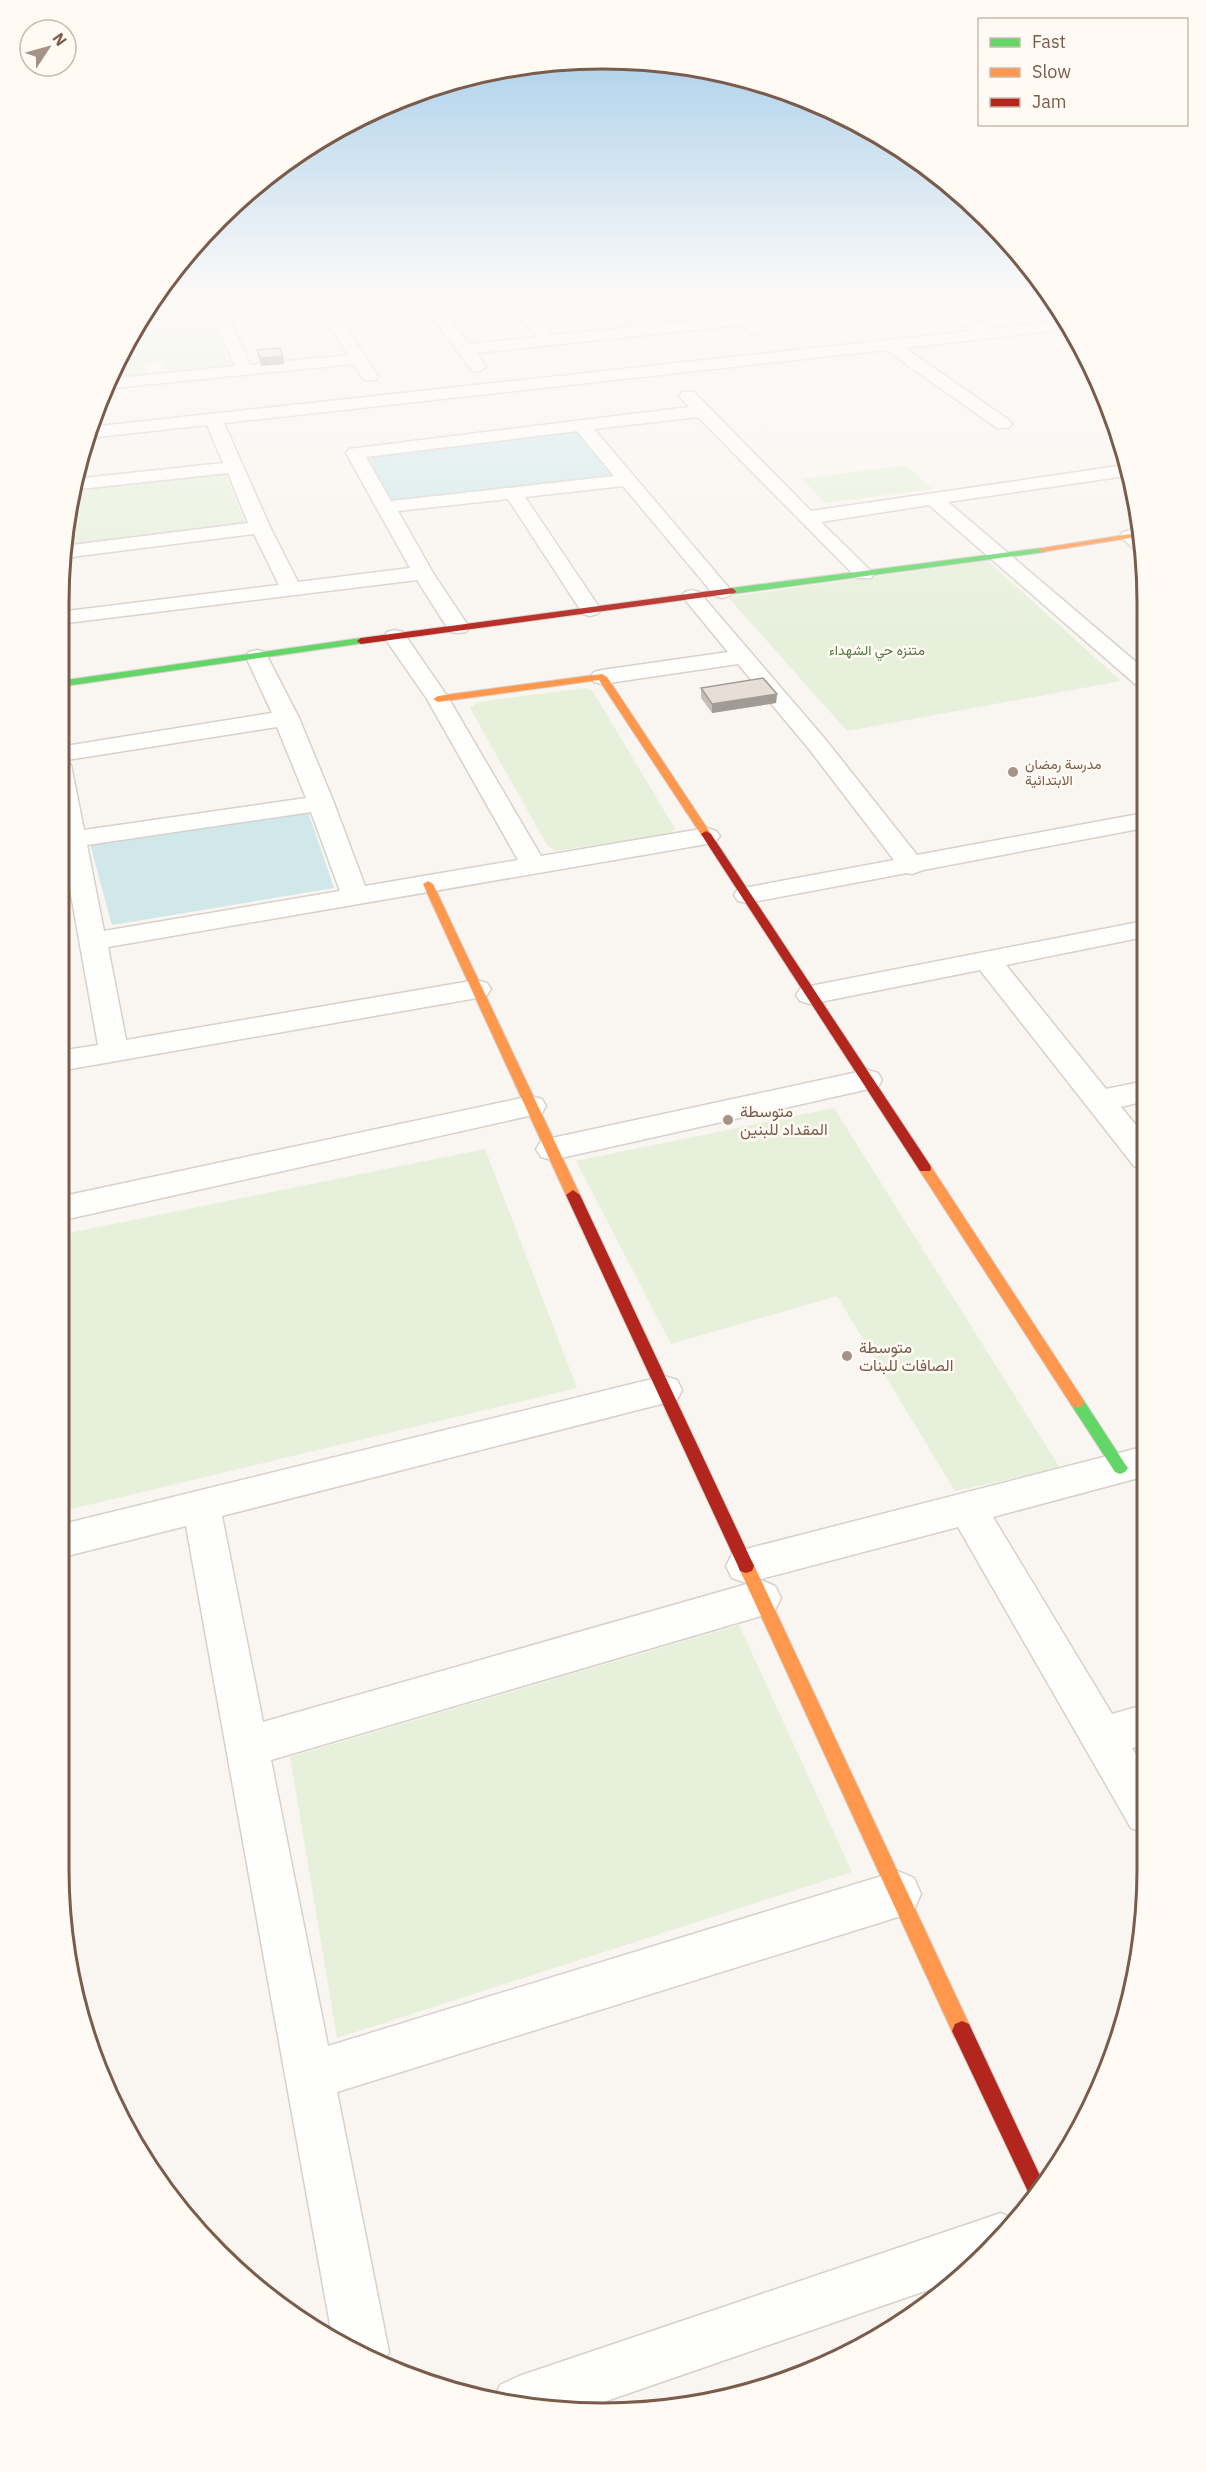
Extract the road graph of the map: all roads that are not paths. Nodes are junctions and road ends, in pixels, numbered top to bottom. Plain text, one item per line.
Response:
1 (311, 409) edge
2 (333, 409) edge
3 (982, 409) edge
4 (702, 411) joint
5 (214, 420) junction
6 (1003, 424) dead end
7 (582, 426) junction
8 (97, 432) edge
9 (355, 453) junction
10 (234, 467) junction
11 (1120, 471) edge
12 (628, 480) junction
13 (83, 484) edge
14 (513, 493) junction
15 (933, 499) junction
16 (385, 507) junction
17 (806, 518) junction
18 (260, 527) junction
19 (1133, 540) edge
20 (72, 551) edge
21 (1000, 556) junction
22 (423, 573) junction
23 (864, 574) junction
24 (291, 588) junction
25 (722, 592) junction
26 (692, 596) junction
27 (590, 610) junction
28 (69, 617) edge
29 (458, 627) junction
30 (396, 637) junction
31 (258, 657) junction
32 (743, 657) junction
33 (1137, 674) edge
34 (602, 678) junction
35 (69, 683) edge
36 (438, 699) junction
37 (286, 718) junction
38 (69, 752) edge
39 (322, 803) junction
40 (69, 819) edge
41 (1137, 825) edge
42 (707, 836) junction
43 (73, 839) junction
44 (534, 866) junction
45 (912, 866) junction
46 (428, 884) junction
47 (747, 895) junction
48 (356, 897) junction
49 (1137, 930) edge
50 (92, 941) junction
51 (986, 959) junction
52 (477, 989) junction
53 (810, 995) junction
54 (114, 1052) junction
55 (69, 1059) edge
56 (867, 1080) junction
57 (1137, 1093) edge
58 (1099, 1101) junction
59 (531, 1106) junction
60 (1137, 1148) edge
61 (552, 1149) junction
62 (69, 1207) edge
63 (664, 1390) junction
64 (1133, 1465) edge
65 (201, 1505) junction
66 (967, 1508) junction
67 (69, 1537) edge
68 (753, 1582) junction
69 (1137, 1727) edge
70 (1102, 1737) junction
71 (247, 1747) junction
72 (1137, 1796) edge
73 (898, 1894) junction
74 (310, 2076) junction
75 (1034, 2185) edge
76 (982, 2245) edge
77 (361, 2344) edge
78 (536, 2398) edge

1 - 5 street
2 - 9 street
3 - 6 street
4 - 7 street
4 - 17 street
5 - 8 street
5 - 10 street
7 - 9 street
7 - 12 street
9 - 16 street
10 - 13 street
10 - 18 street
11 - 15 street
12 - 14 street
12 - 25 street
14 - 16 street
14 - 27 street
15 - 17 street
15 - 21 street
16 - 22 street
17 - 23 street
18 - 20 street
18 - 24 street
19 - 21 street
21 - 23 street
21 - 33 street
22 - 24 street
22 - 29 street
23 - 25 street
24 - 28 street
25 - 26 street
26 - 27 street
26 - 32 street
27 - 29 street
29 - 30 street
30 - 31 street
30 - 36 street
31 - 35 street
31 - 37 street
32 - 34 street
32 - 45 street
34 - 36 street
34 - 42 street
36 - 44 street
37 - 38 street
37 - 39 street
39 - 43 street
39 - 48 street
40 - 43 street
41 - 45 street
42 - 44 street
42 - 47 street
43 - 50 street
44 - 46 street
45 - 47 street
46 - 48 street
46 - 52 street
47 - 53 street
48 - 50 street
49 - 51 street
50 - 54 street
51 - 53 street
51 - 58 street
52 - 54 street
52 - 59 street
53 - 56 street
54 - 55 street
56 - 61 street
56 - 64 street
57 - 58 street
58 - 60 street
59 - 61 street
59 - 62 street
61 - 63 street
63 - 65 street
63 - 68 street
64 - 66 street
65 - 67 street
65 - 71 street
66 - 68 street
66 - 70 street
68 - 71 street
68 - 73 street
69 - 70 street
70 - 72 street
71 - 74 street
73 - 74 street
73 - 75 street
74 - 77 street
76 - 78 street

